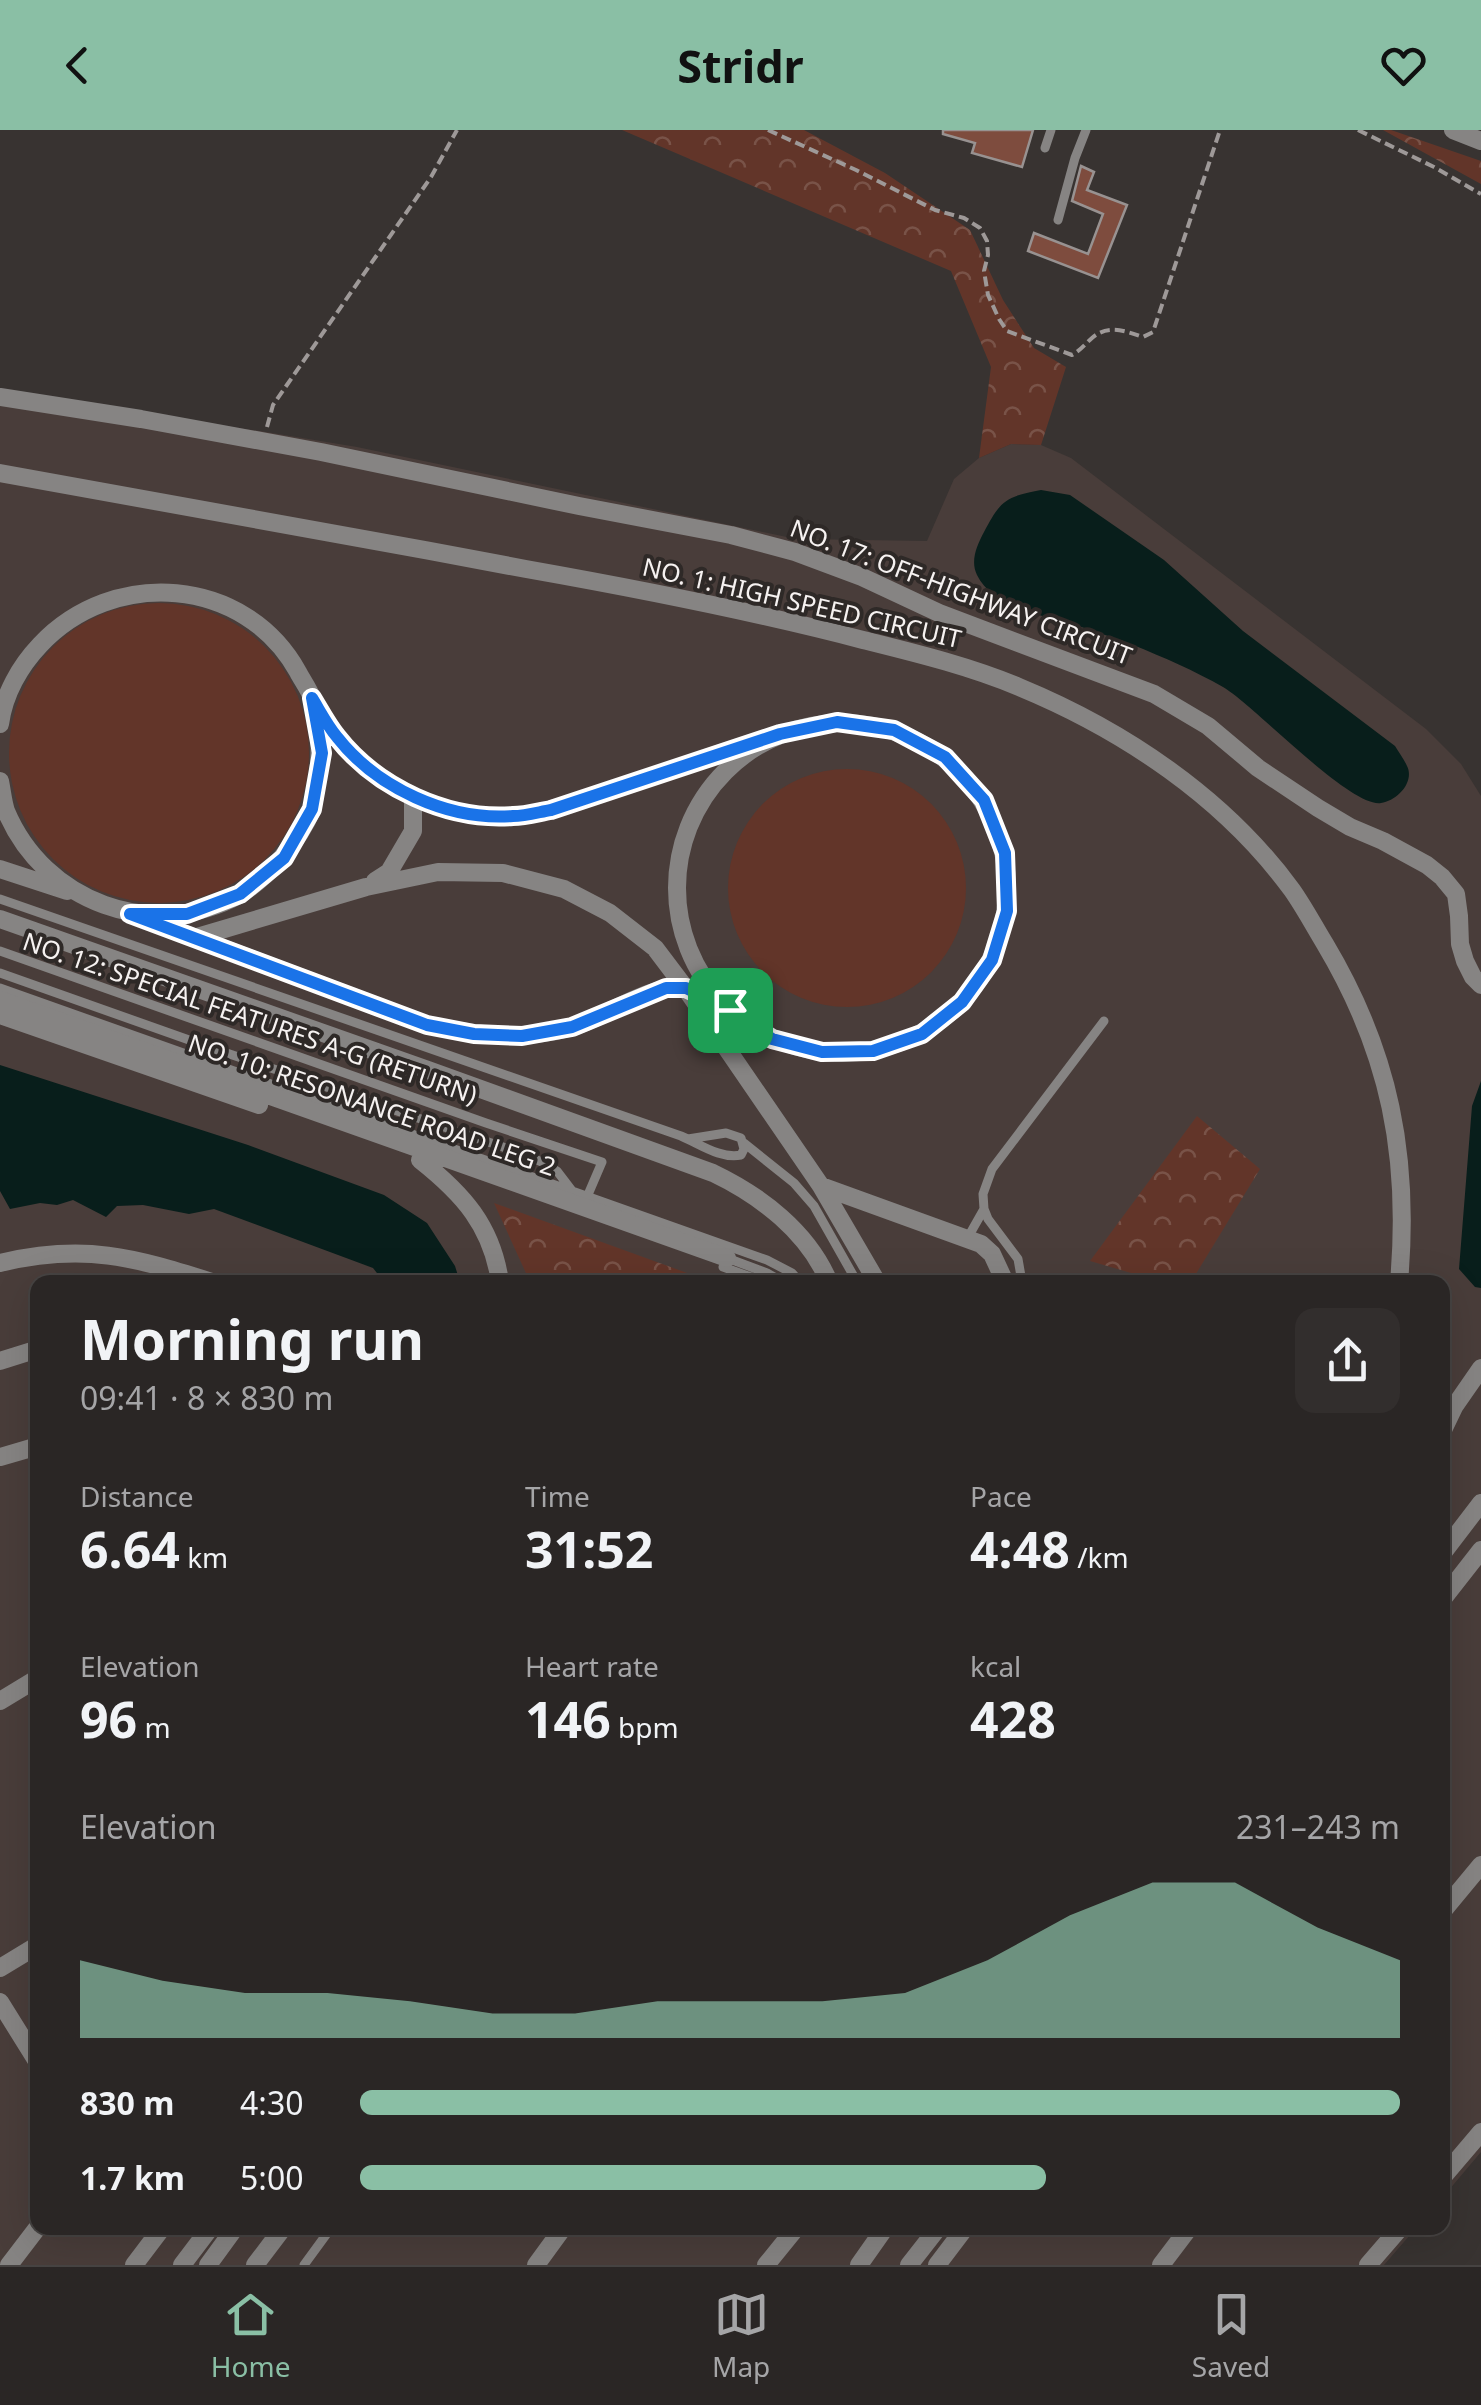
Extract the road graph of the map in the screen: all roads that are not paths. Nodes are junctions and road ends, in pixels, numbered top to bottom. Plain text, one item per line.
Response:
1 (1051, 130) edge
2 (1086, 130) edge
3 (1453, 130) edge
4 (1481, 141) edge
5 (1045, 148) dead end
6 (1058, 220) dead end
7 (0, 397) edge
8 (0, 473) edge
9 (312, 698) junction
10 (1, 714) edge
11 (780, 734) junction
12 (0, 781) edge
13 (414, 797) junction
14 (0, 869) edge
15 (366, 887) junction
16 (77, 894) junction
17 (0, 899) edge
18 (130, 914) junction
19 (0, 920) edge
20 (194, 938) junction
21 (0, 951) edge
22 (0, 973) edge
23 (1481, 985) edge
24 (0, 988) edge
25 (686, 988) junction
26 (0, 1000) edge
27 (730, 1010) junction
28 (0, 1015) edge
29 (1104, 1020) dead end
30 (688, 1139) junction
31 (744, 1143) junction
32 (420, 1160) junction
33 (821, 1186) junction
34 (573, 1192) junction
35 (586, 1197) junction
36 (984, 1209) junction
37 (967, 1239) junction
38 (0, 1262) edge
39 (725, 1262) junction
40 (190, 1275) edge
41 (498, 1275) edge
42 (751, 1275) edge
43 (771, 1275) edge
44 (794, 1275) edge
45 (825, 1275) edge
46 (853, 1275) edge
47 (873, 1275) edge
48 (1002, 1275) edge
49 (1021, 1275) edge
50 (1400, 1275) edge
51 (30, 1351) edge
52 (0, 1360) edge
53 (1481, 1368) edge
54 (1450, 1415) edge
55 (30, 1448) edge
56 (0, 1457) edge
57 (1481, 1503) edge
58 (1450, 1544) edge
59 (1481, 1550) edge
60 (1450, 1590) edge
61 (30, 1683) edge
62 (0, 1701) edge
63 (1481, 1865) edge
64 (1450, 1902) edge
65 (30, 1950) edge
66 (0, 1968) edge
67 (0, 2002) edge
68 (6, 2027) edge
69 (30, 2054) edge
70 (1481, 2132) edge
71 (1450, 2169) edge
72 (31, 2235) edge
73 (157, 2235) edge
74 (205, 2235) edge
75 (220, 2235) edge
76 (231, 2235) edge
77 (277, 2235) edge
78 (326, 2235) edge
79 (558, 2235) edge
80 (790, 2235) edge
81 (880, 2235) edge
82 (933, 2235) edge
83 (960, 2235) edge
84 (1184, 2235) edge
85 (1394, 2235) edge
86 (9, 2265) edge
87 (134, 2265) edge
88 (182, 2265) edge
89 (197, 2265) edge
90 (208, 2265) edge
91 (255, 2265) edge
92 (304, 2265) edge
93 (536, 2265) edge
94 (766, 2265) edge
95 (858, 2265) edge
96 (909, 2265) edge
97 (937, 2265) edge
98 (1160, 2265) edge
99 (1368, 2265) edge

1 - 5 lane
2 - 6 lane
3 - 4 street
7 - 23 street, NO. 17: OFF-HIGHWAY CIRCUIT
8 - 50 street, NO. 1: HIGH SPEED CIRCUIT
9 - 10 street
9 - 13 street
9 - 18 street
11 - 13 street
11 - 27 street
11 - 27 street
12 - 16 street
13 - 15 street
14 - 16 street
15 - 20 street
15 - 25 street
16 - 18 street
17 - 30 lane
18 - 20 street
19 - 45 street
20 - 25 street
21 - 35 lane, NO. 12: SPECIAL FEATURES A-G (RETURN)
22 - 34 lane
24 - 34 lane
25 - 27 street
25 - 33 street
26 - 39 street, NO. 10: RESONANCE ROAD LEG 2
28 - 32 street
29 - 36 lane
30 - 31 lane
30 - 31 lane
31 - 46 lane
32 - 39 street
32 - 41 street
33 - 37 street
33 - 47 street
34 - 35 lane
35 - 44 lane
36 - 37 lane
36 - 49 lane
37 - 48 street
38 - 40 street
39 - 42 lane
39 - 43 lane
51 - 52 street
53 - 54 street
55 - 56 street
57 - 58 street
59 - 60 street
61 - 62 street
63 - 64 street
65 - 66 street
67 - 68 street
68 - 69 street
70 - 71 street
72 - 86 street
73 - 87 street
74 - 88 street
75 - 89 lane
76 - 90 street
77 - 91 street
78 - 92 lane
79 - 93 street
80 - 94 street
81 - 95 street
82 - 96 street
83 - 97 street
84 - 98 street
85 - 99 street

